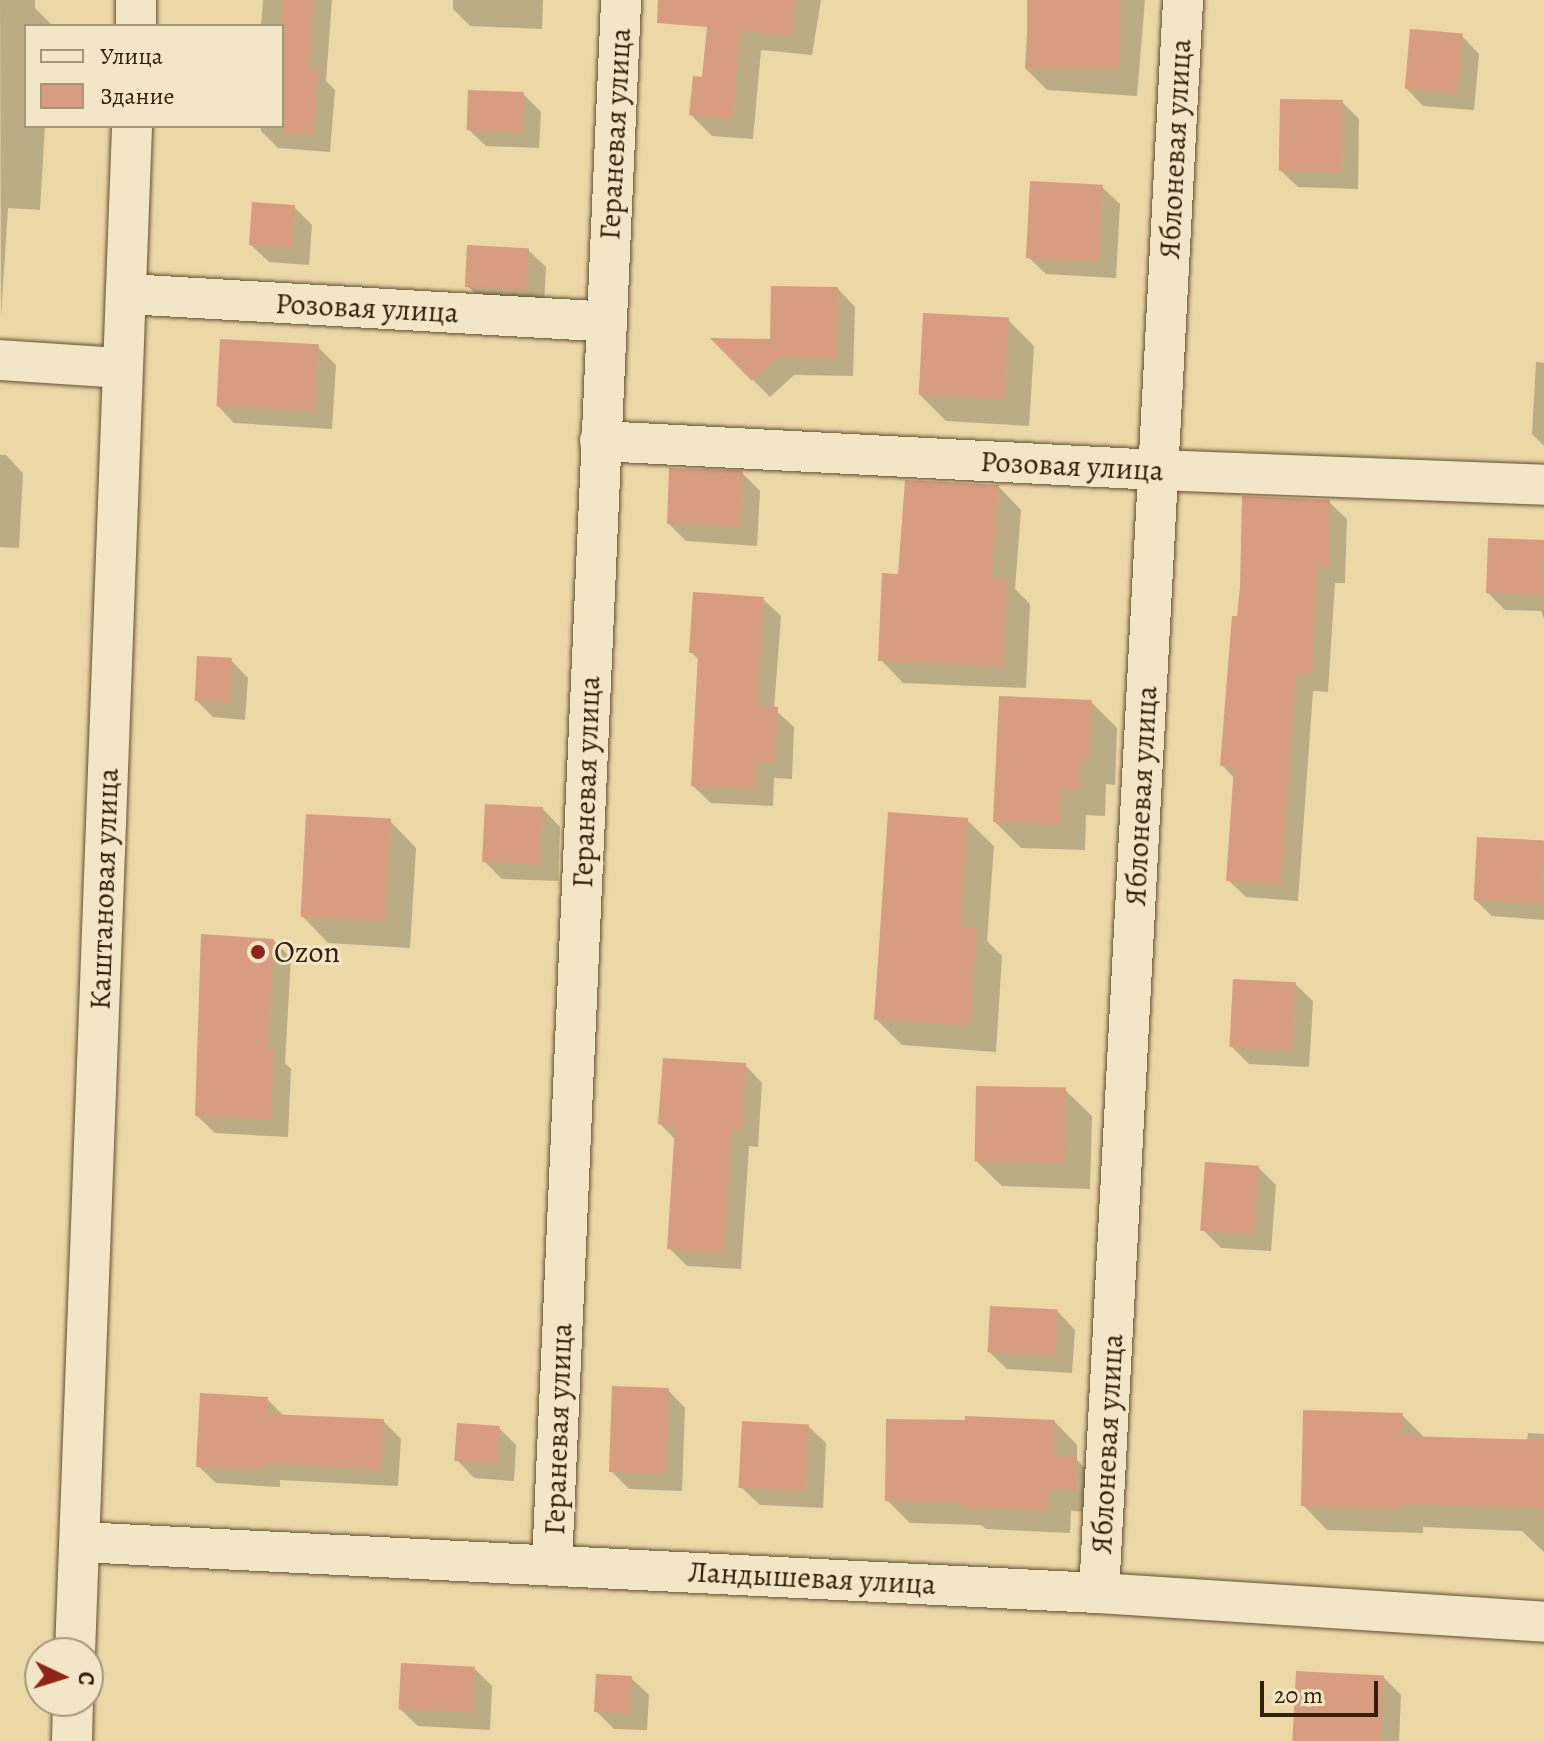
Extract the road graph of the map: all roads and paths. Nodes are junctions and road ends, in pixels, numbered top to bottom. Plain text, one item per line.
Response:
1 (136, 0) edge
2 (621, 0) edge
3 (1183, 0) edge
4 (136, 24) edge
5 (132, 128) edge
6 (127, 294) junction
7 (607, 322) junction
8 (0, 360) edge
9 (122, 368) junction
10 (600, 441) junction
11 (1158, 470) junction
12 (1544, 485) edge
13 (80, 1542) junction
14 (552, 1564) junction
15 (1099, 1593) junction
16 (1544, 1622) edge
17 (76, 1637) edge
18 (73, 1717) edge
19 (72, 1741) edge

1 - 4 street
2 - 7 street, Гераневая улица
3 - 11 street, Яблоневая улица
5 - 6 street, Каштановая улица
6 - 7 street, Розовая улица
6 - 9 street, Каштановая улица
7 - 10 street, Гераневая улица
8 - 9 street
9 - 13 street, Каштановая улица
10 - 11 street, Розовая улица
10 - 14 street, Гераневая улица
11 - 12 street, Розовая улица
11 - 15 street, Яблоневая улица
13 - 14 street, Ландышевая улица
13 - 17 street, Каштановая улица
14 - 15 street, Ландышевая улица
15 - 16 street, Ландышевая улица
18 - 19 street

